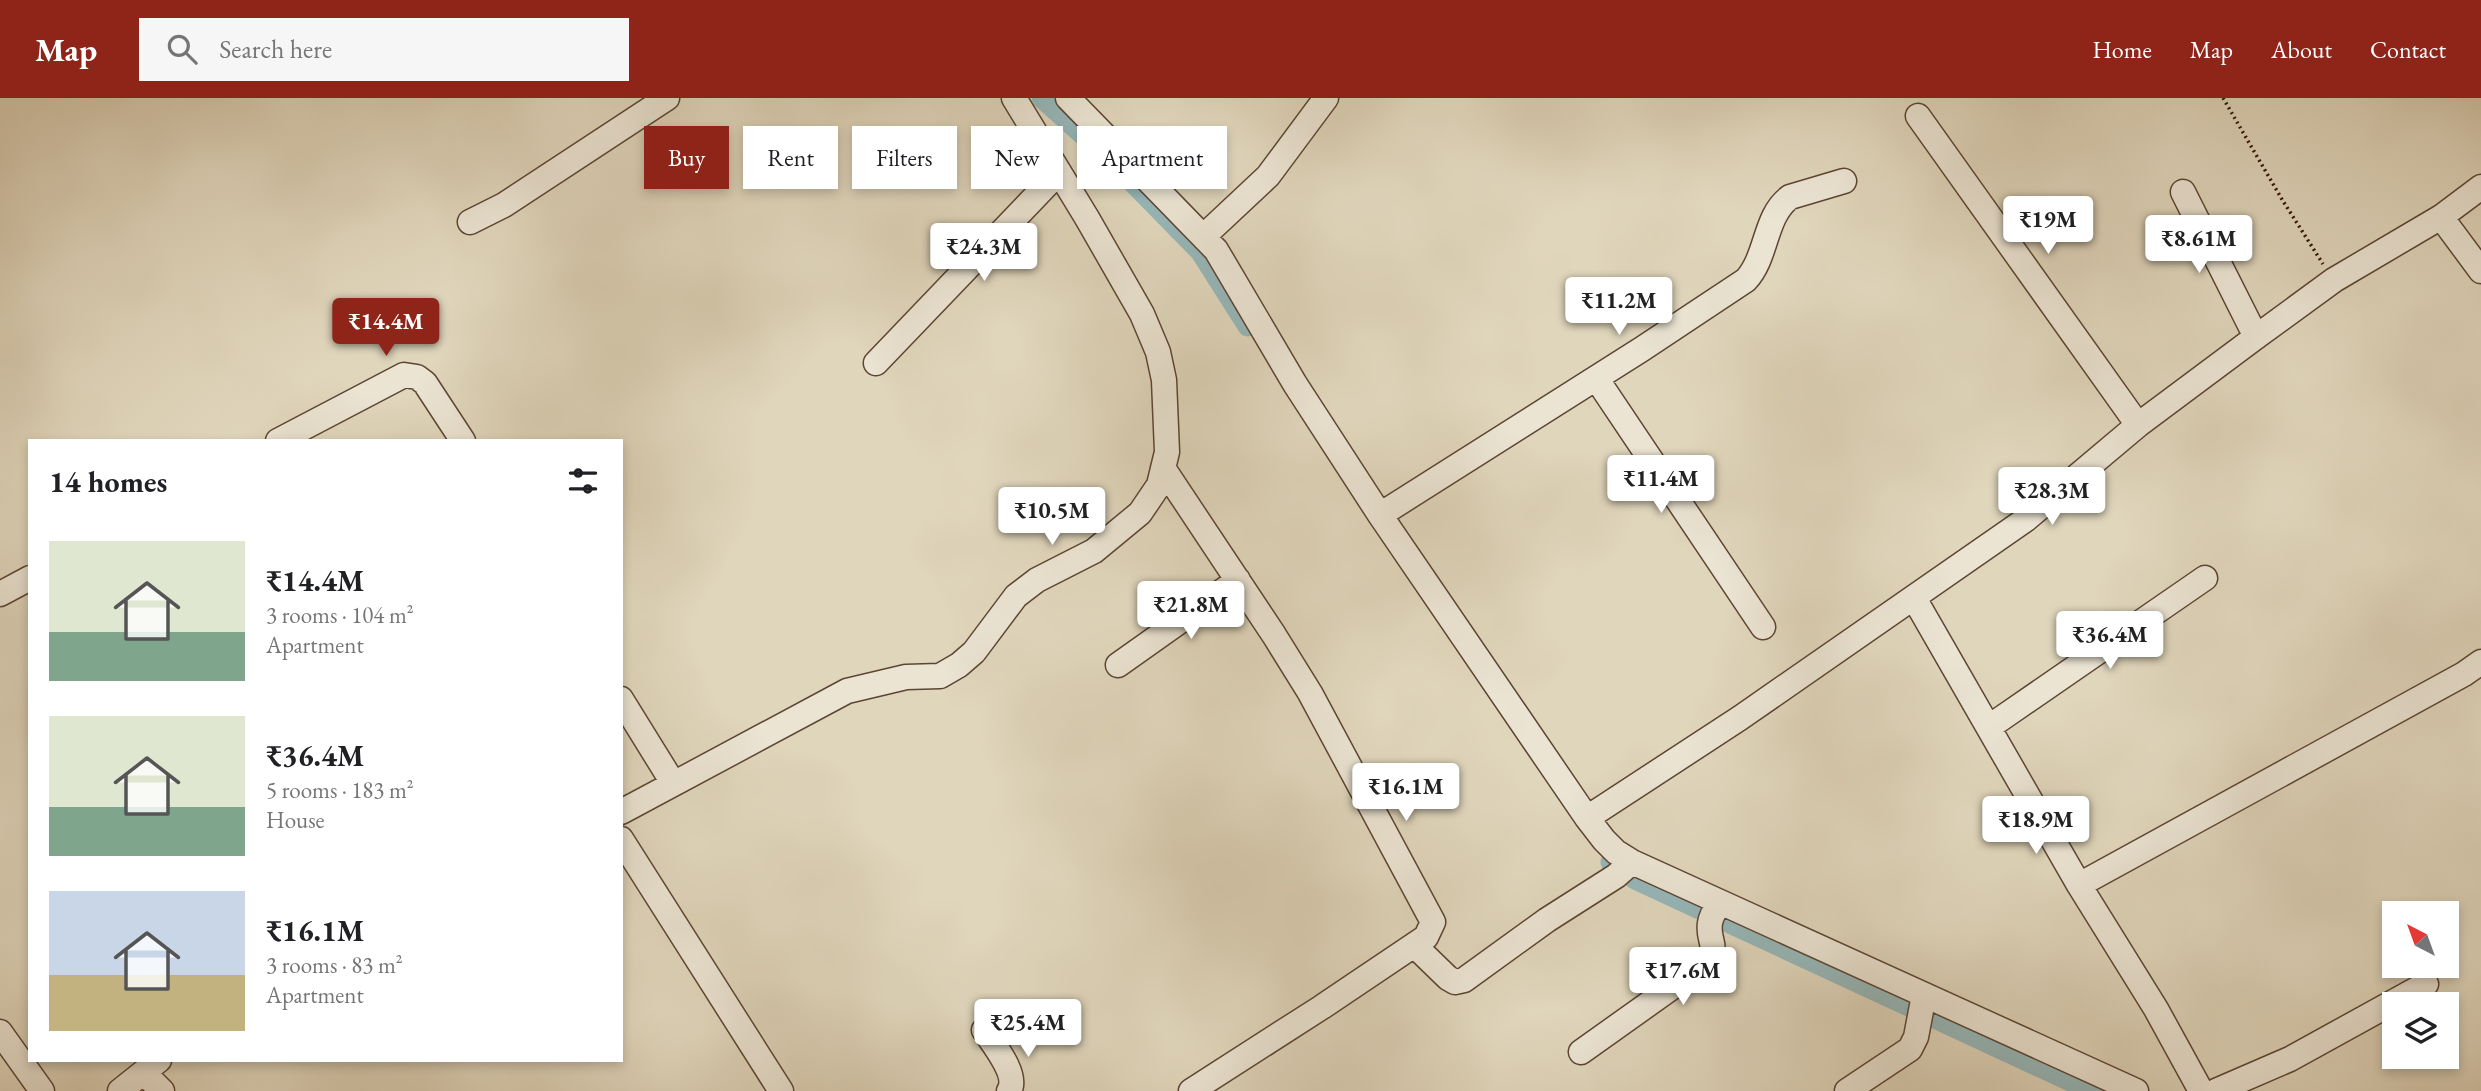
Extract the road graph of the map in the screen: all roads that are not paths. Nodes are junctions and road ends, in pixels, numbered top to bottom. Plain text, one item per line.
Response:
1 (667, 98) edge
2 (1014, 98) edge
3 (1068, 98) edge
4 (1326, 98) edge
5 (1918, 116) dead end
6 (1031, 126) edge
7 (1063, 179) edge
8 (1844, 181) dead end
9 (2481, 187) edge
10 (1043, 189) edge
11 (2183, 192) dead end
12 (2441, 217) junction
13 (470, 222) dead end
14 (1204, 236) junction
15 (2481, 271) edge
16 (2256, 337) junction
17 (876, 363) dead end
18 (1596, 378) junction
19 (2138, 425) junction
20 (282, 439) edge
21 (462, 439) edge
22 (1163, 468) junction
23 (1380, 515) junction
24 (2205, 578) dead end
25 (28, 579) edge
26 (1238, 580) junction
27 (0, 594) edge
28 (1914, 598) junction
29 (1763, 627) dead end
30 (2481, 662) edge
31 (1118, 666) dead end
32 (623, 702) edge
33 (1989, 727) junction
34 (673, 783) junction
35 (623, 811) edge
36 (1587, 818) junction
37 (623, 842) edge
38 (1625, 868) junction
39 (2079, 885) junction
40 (1715, 910) junction
41 (1414, 944) junction
42 (2426, 984) dead end
43 (1922, 1007) junction
44 (984, 1030) dead end
45 (0, 1032) edge
46 (1581, 1052) dead end
47 (151, 1067) edge
48 (42, 1091) edge
49 (120, 1091) edge
50 (162, 1091) edge
51 (781, 1091) edge
52 (1009, 1091) edge
53 (1191, 1091) edge
54 (1847, 1091) edge
55 (2136, 1091) edge
56 (2201, 1091) edge
57 (2216, 1091) edge

1 - 13 street
2 - 6 street
3 - 14 street
4 - 14 street
5 - 19 street
7 - 22 street
8 - 18 street
9 - 12 street
10 - 17 street
11 - 16 street
12 - 15 street
12 - 16 street
14 - 23 street
16 - 19 street
18 - 23 street
18 - 29 street
19 - 28 street
20 - 21 street
22 - 26 street
22 - 34 street
23 - 36 street
24 - 33 street
25 - 27 street
26 - 31 street
26 - 41 street
28 - 33 street
28 - 36 street
30 - 39 street
32 - 34 street
33 - 39 street
34 - 35 street
36 - 38 street
37 - 51 street
38 - 40 street
38 - 41 street
39 - 56 street
40 - 43 street
40 - 46 street
41 - 53 street
42 - 57 street
43 - 54 street
43 - 55 street
44 - 52 street
45 - 48 street
47 - 49 street
47 - 50 street

